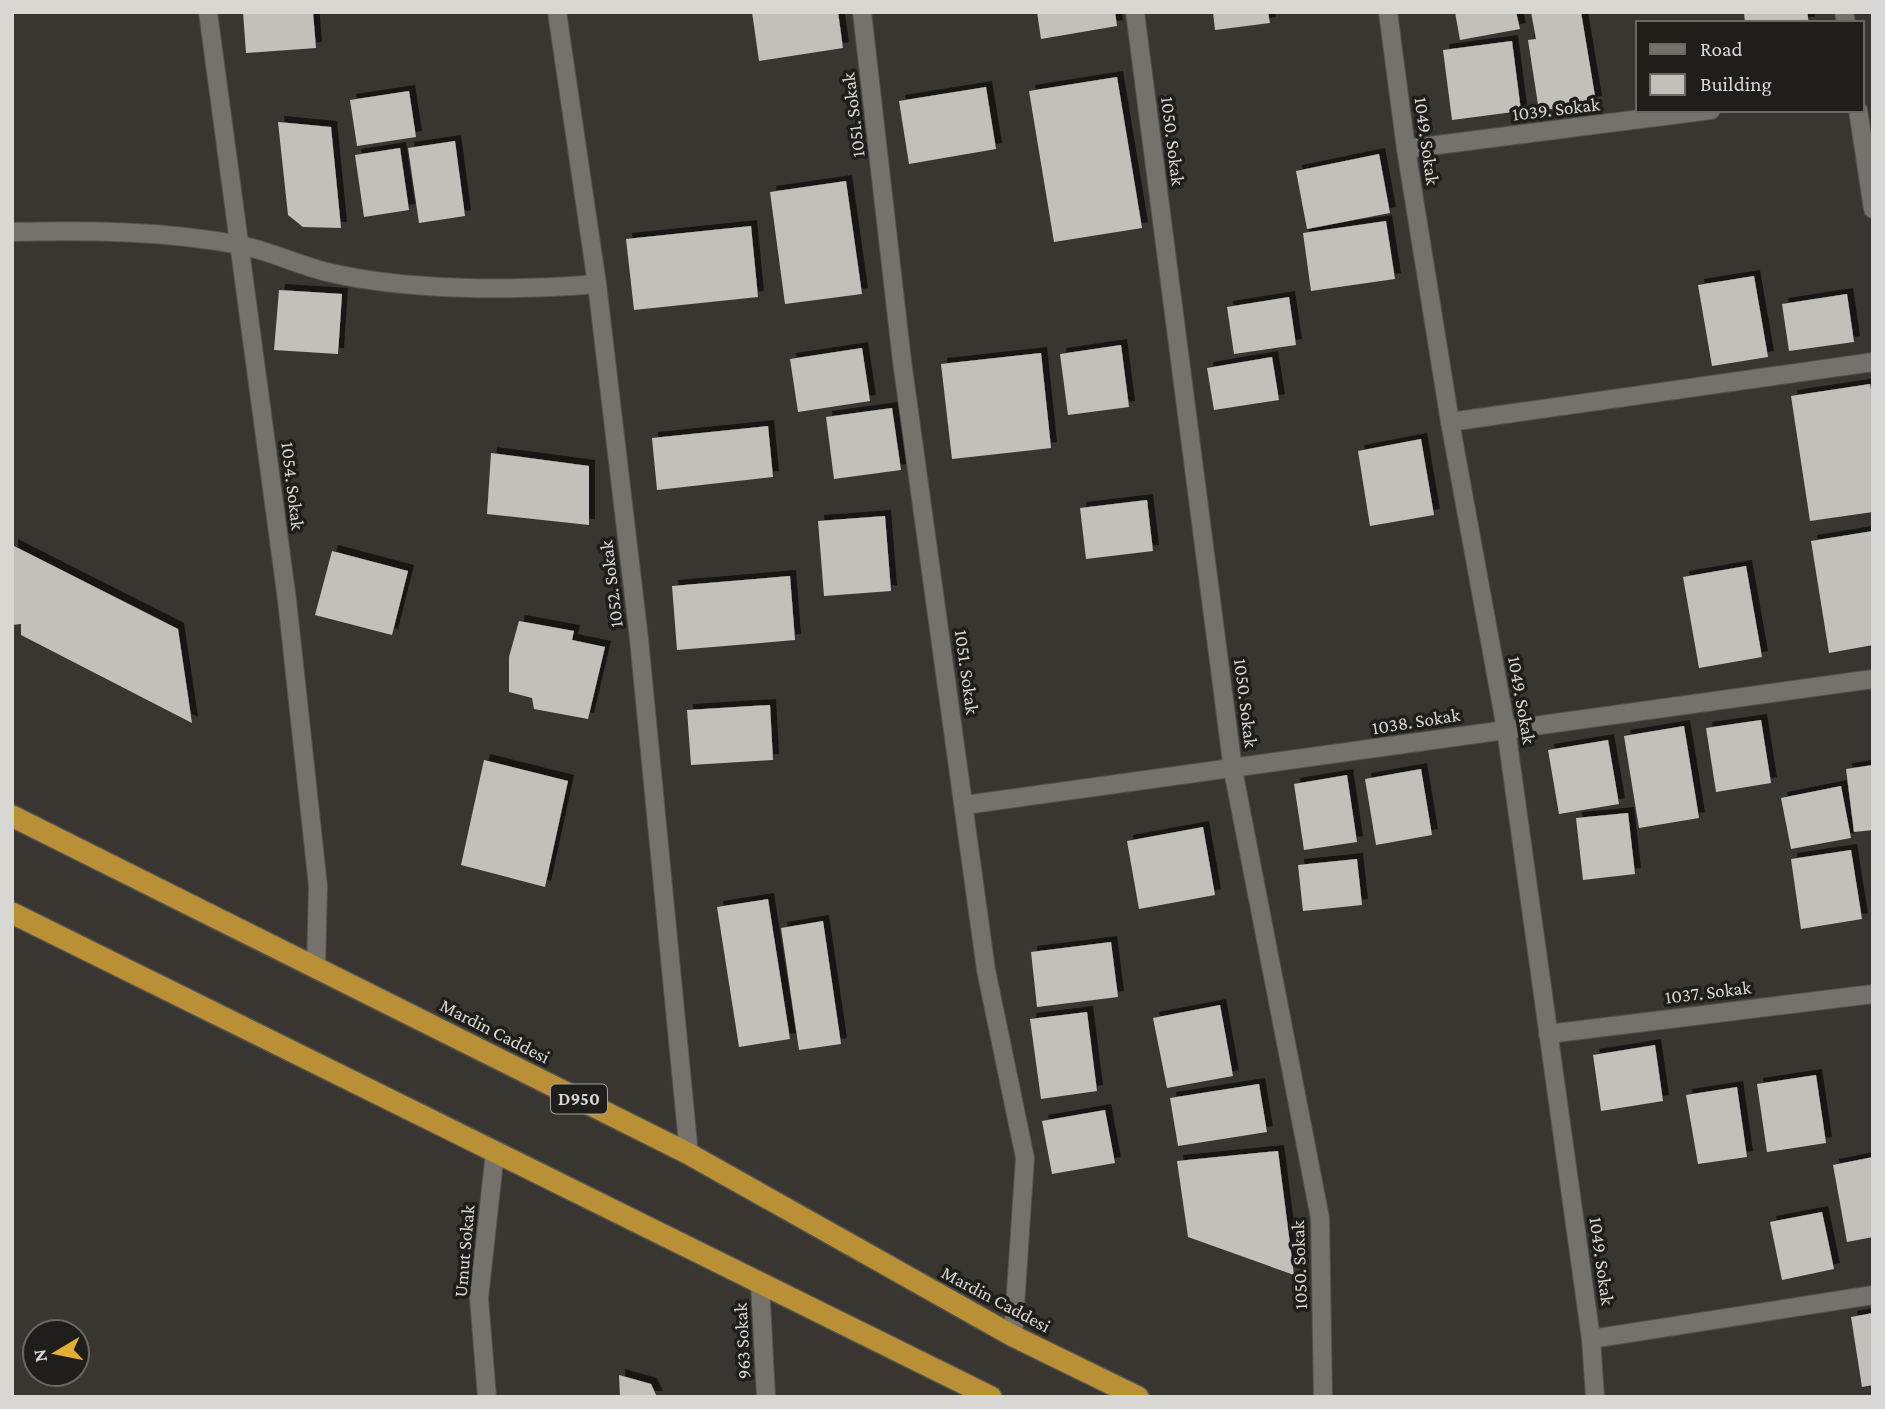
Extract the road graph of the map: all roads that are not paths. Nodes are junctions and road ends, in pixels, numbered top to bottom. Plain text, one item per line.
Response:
1 (208, 12) edge
2 (557, 12) edge
3 (862, 12) edge
4 (1135, 12) edge
5 (1388, 12) edge
6 (1694, 112) edge
7 (1858, 112) edge
8 (1406, 149) junction
9 (1873, 209) edge
10 (12, 232) edge
11 (241, 245) junction
12 (597, 284) junction
13 (1873, 362) edge
14 (1450, 422) junction
15 (1873, 679) edge
16 (1506, 729) junction
17 (1233, 770) junction
18 (965, 805) junction
19 (12, 816) edge
20 (12, 913) edge
21 (316, 967) junction
22 (1873, 994) edge
23 (1548, 1034) junction
24 (495, 1152) junction
25 (689, 1154) junction
26 (760, 1283) junction
27 (1873, 1295) edge
28 (1013, 1336) junction
29 (1591, 1339) junction
30 (487, 1397) edge
31 (766, 1397) edge
32 (991, 1397) edge
33 (1138, 1397) edge
34 (1323, 1397) edge
35 (1595, 1397) edge

1 - 11 street, 1054. Sokak
2 - 12 street, 1052. Sokak
3 - 18 street, 1051. Sokak
4 - 17 street, 1050. Sokak
5 - 8 street, 1049. Sokak
6 - 8 street, 1039. Sokak
7 - 9 street
8 - 14 street, 1049. Sokak
10 - 11 street
11 - 12 street
11 - 21 street, 1054. Sokak
12 - 25 street, 1052. Sokak
13 - 14 street
14 - 16 street, 1049. Sokak
15 - 16 street, 1038. Sokak
16 - 17 street, 1038. Sokak
16 - 23 street, 1049. Sokak
17 - 18 street, 1038. Sokak
17 - 34 street, 1050. Sokak
18 - 28 street, 1051. Sokak
19 - 21 highway, Mardin Caddesi / D950
20 - 24 highway
21 - 25 highway, Mardin Caddesi / D950
22 - 23 street, 1037. Sokak
23 - 29 street, 1049. Sokak
24 - 26 highway
24 - 30 street, Umut Sokak
25 - 28 highway, Mardin Caddesi / D950
26 - 31 street, 963 Sokak
26 - 32 highway
27 - 29 street
28 - 33 highway, Mardin Caddesi / D950
29 - 35 street, 1049. Sokak

